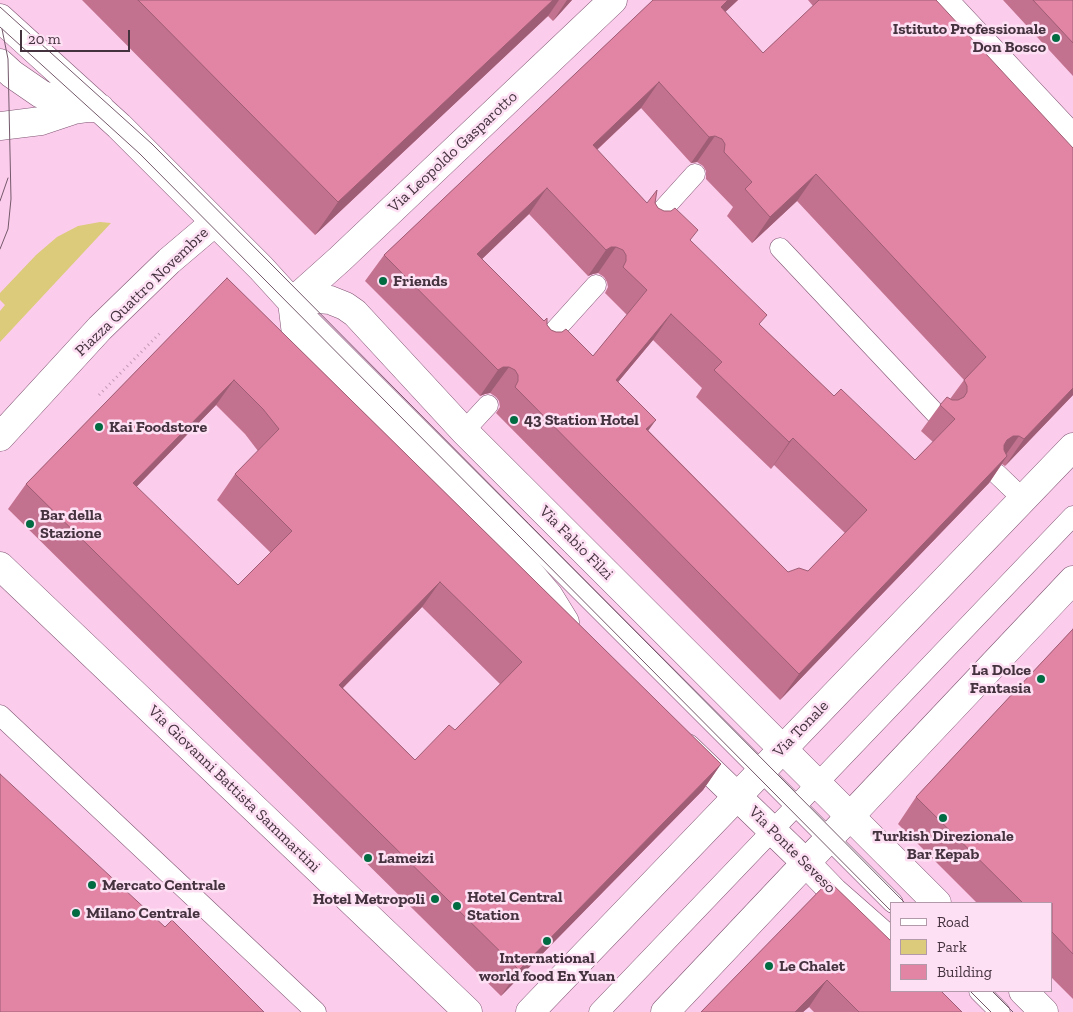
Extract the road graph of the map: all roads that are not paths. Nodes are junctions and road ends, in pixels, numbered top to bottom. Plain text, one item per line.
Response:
1 (613, 0) edge
2 (943, 0) edge
3 (6, 24) edge
4 (0, 63) edge
5 (94, 108) junction
6 (0, 126) edge
7 (1073, 139) edge
8 (695, 174) dead end
9 (215, 222) junction
10 (648, 226) edge
11 (780, 248) dead end
12 (596, 285) dead end
13 (292, 302) junction
14 (540, 347) edge
15 (488, 405) dead end
16 (937, 415) dead end
17 (464, 431) junction
18 (0, 437) edge
19 (1073, 446) edge
20 (997, 474) edge
21 (1023, 498) junction
22 (1073, 516) edge
23 (0, 566) edge
24 (1073, 580) edge
25 (580, 642) edge
26 (0, 715) edge
27 (673, 734) edge
28 (783, 749) junction
29 (762, 770) junction
30 (817, 784) junction
31 (738, 797) junction
32 (796, 806) junction
33 (850, 816) junction
34 (772, 830) junction
35 (829, 838) junction
36 (806, 863) junction
37 (892, 902) edge
38 (936, 902) edge
39 (890, 942) edge
40 (980, 992) edge
41 (1024, 992) edge
42 (316, 1012) edge
43 (468, 1012) edge
44 (530, 1012) edge
45 (599, 1012) edge
46 (665, 1012) edge
47 (1000, 1012) edge
48 (1044, 1012) edge

1 - 13 street, Via Leopoldo Gasparotto
2 - 7 street
3 - 5 street, Piazza Quattro Novembre
4 - 5 street
5 - 6 street
5 - 9 street, Piazza Quattro Novembre
8 - 10 lane
9 - 13 street, Via Fabio Filzi
9 - 18 street, Piazza Quattro Novembre
11 - 16 lane
12 - 14 lane
13 - 17 street, Via Fabio Filzi
13 - 25 street
13 - 29 lane, Via Fabio Filzi
15 - 17 lane
17 - 28 street, Via Fabio Filzi
19 - 21 street, Via Tonale
20 - 21 lane
21 - 28 street, Via Tonale
22 - 30 lane
23 - 43 street, Via Giovanni Battista Sammartini
24 - 33 street
26 - 42 lane
27 - 31 street
28 - 29 street, Via Tonale
28 - 30 street, Via Fabio Filzi
29 - 31 street, Via Tonale
29 - 32 lane, Via Fabio Filzi
30 - 32 lane
30 - 33 street, Via Fabio Filzi
31 - 34 street, Via Ponte Seveso
31 - 44 street, Via Tonale
32 - 34 lane
32 - 35 lane, Via Fabio Filzi
33 - 35 street
33 - 38 street
34 - 36 street, Via Ponte Seveso
34 - 45 lane
35 - 36 street
35 - 37 lane
36 - 39 street, Via Ponte Seveso
36 - 46 street
40 - 47 lane
41 - 48 street

